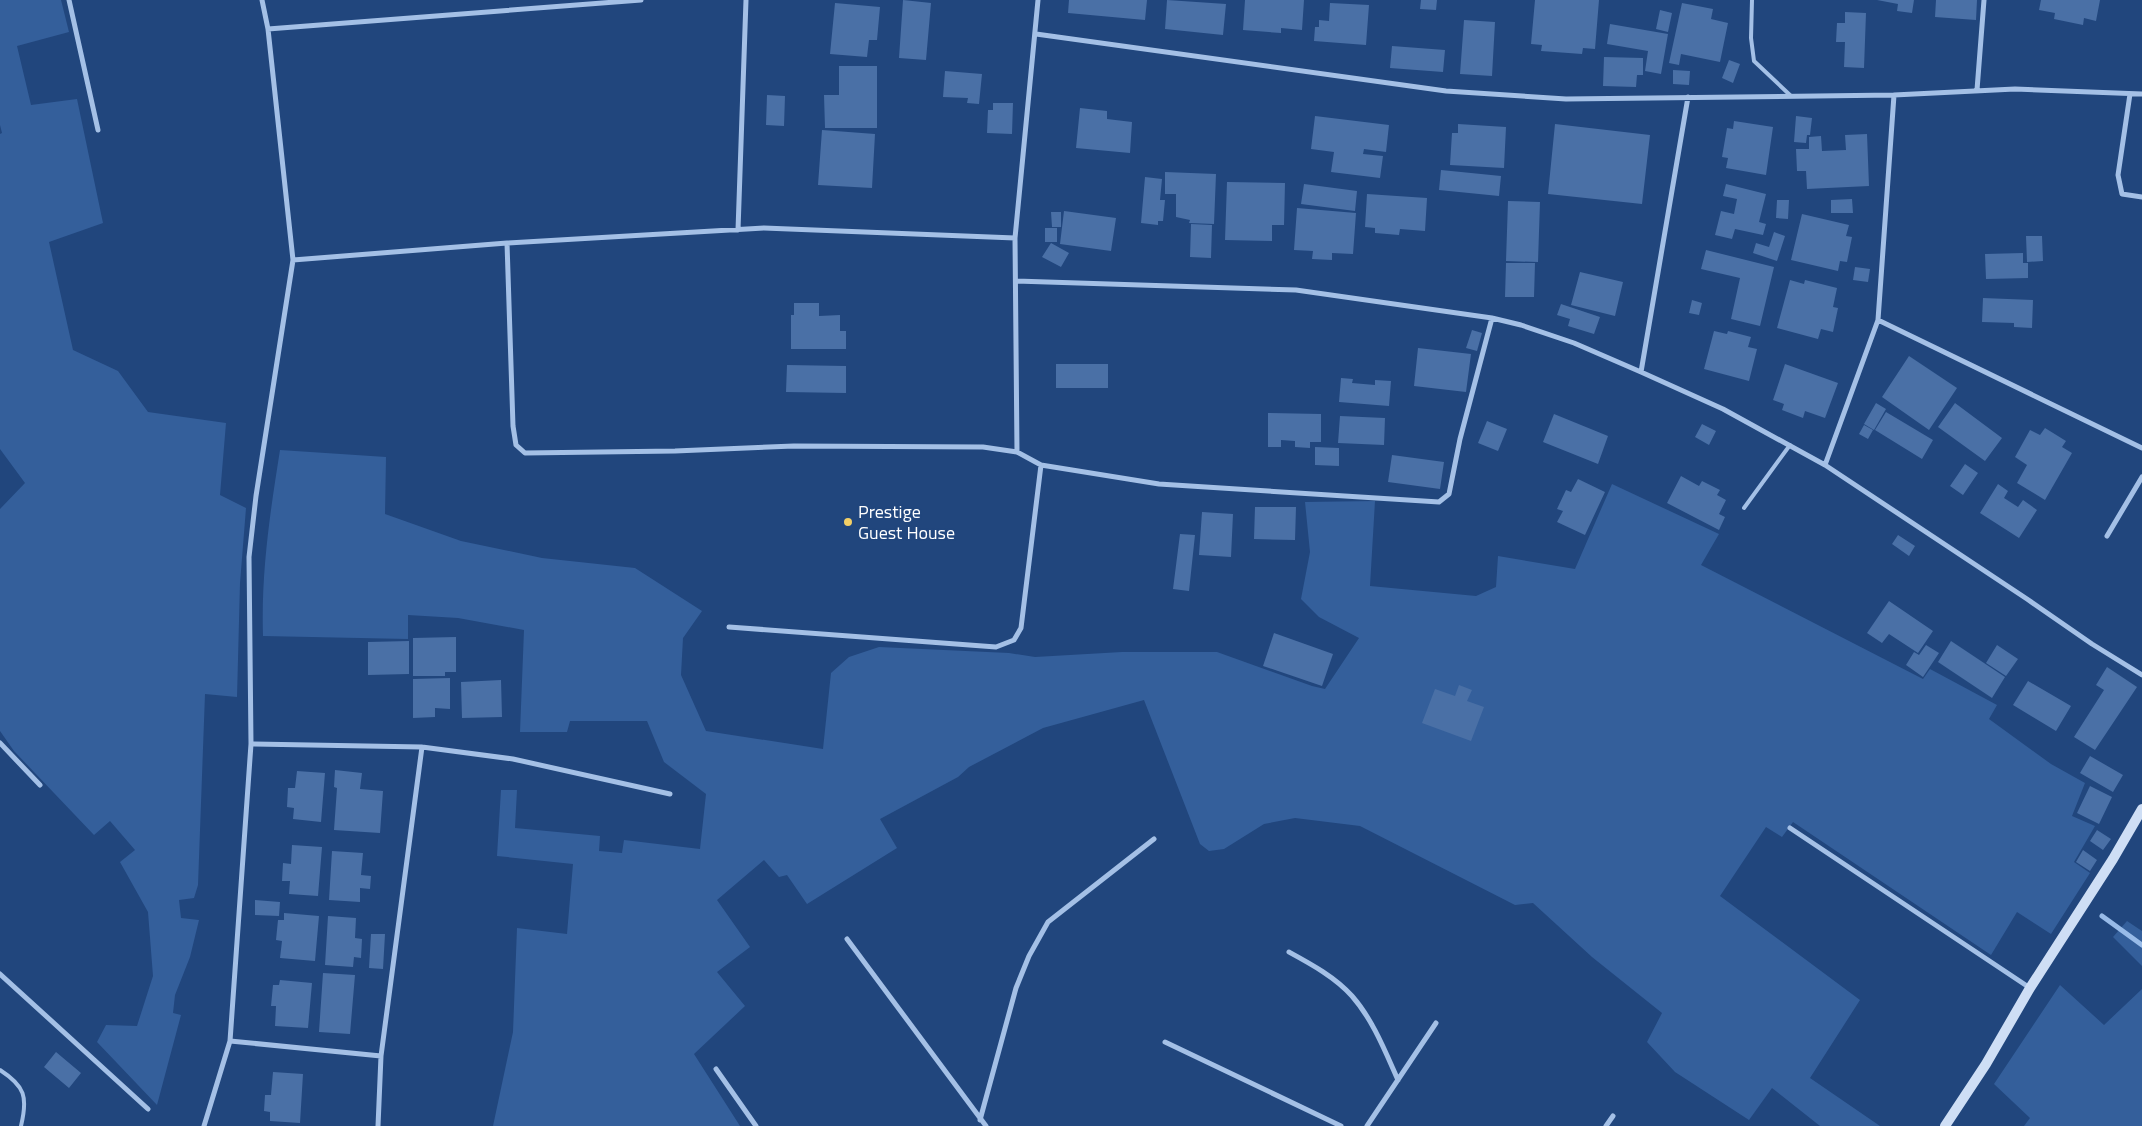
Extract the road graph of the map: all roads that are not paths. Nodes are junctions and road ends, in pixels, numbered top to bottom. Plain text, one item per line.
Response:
1 (69, 0) edge
2 (262, 0) edge
3 (641, 0) edge
4 (746, 0) edge
5 (1038, 0) edge
6 (1752, 0) edge
7 (1984, 0) edge
8 (268, 29) junction
9 (1036, 34) junction
10 (1978, 90) junction
11 (2130, 94) junction
12 (2142, 94) edge
13 (1894, 95) junction
14 (1790, 96) junction
15 (1688, 97) junction
16 (98, 130) dead end
17 (2142, 197) edge
18 (738, 230) junction
19 (1015, 238) junction
20 (507, 242) junction
21 (293, 260) junction
22 (1016, 281) junction
23 (1492, 318) junction
24 (1878, 320) junction
25 (1641, 372) junction
26 (1790, 446) junction
27 (2142, 448) edge
28 (1017, 452) junction
29 (1041, 465) junction
30 (1825, 465) junction
31 (2142, 477) edge
32 (1744, 508) dead end
33 (2107, 536) dead end
34 (729, 627) dead end
35 (2142, 674) edge
36 (0, 743) edge
37 (251, 744) junction
38 (422, 747) junction
39 (40, 785) dead end
40 (670, 794) dead end
41 (2142, 809) edge
42 (1790, 828) dead end
43 (1154, 839) dead end
44 (847, 939) dead end
45 (1289, 952) dead end
46 (0, 974) edge
47 (2030, 988) junction
48 (1436, 1023) dead end
49 (230, 1041) junction
50 (1165, 1042) dead end
51 (381, 1056) junction
52 (716, 1069) dead end
53 (0, 1070) edge
54 (1398, 1080) junction
55 (148, 1109) dead end
56 (1613, 1116) dead end
57 (980, 1120) junction
58 (21, 1126) edge
59 (204, 1126) edge
60 (378, 1126) edge
61 (756, 1126) edge
62 (986, 1126) edge
63 (1341, 1126) edge
64 (1368, 1126) edge
65 (1606, 1126) edge
66 (1945, 1126) edge

1 - 16 street
2 - 8 street
3 - 8 street
4 - 18 street
5 - 9 street
6 - 14 lane
7 - 10 street
8 - 21 street
9 - 15 street
9 - 19 street
10 - 11 street
10 - 13 street
11 - 12 street
11 - 17 street
13 - 14 street
13 - 24 street
14 - 15 street
15 - 25 street
18 - 19 street
18 - 20 street
19 - 22 street
20 - 21 street
20 - 28 street
21 - 37 street
22 - 23 street
22 - 28 street
23 - 25 street
23 - 29 street
24 - 27 street
24 - 30 street
25 - 26 street
26 - 30 street
26 - 32 lane
28 - 29 street
29 - 34 street
30 - 35 street
31 - 33 street
36 - 39 street
37 - 38 street
37 - 49 street
38 - 40 street
38 - 51 street
41 - 47 street
42 - 47 street
43 - 57 street
44 - 57 street
45 - 54 street
46 - 55 street
47 - 66 street
48 - 54 street
49 - 51 street
49 - 59 street
50 - 63 street
51 - 60 street
52 - 61 street
53 - 58 lane
54 - 64 street
56 - 65 street
57 - 62 street

